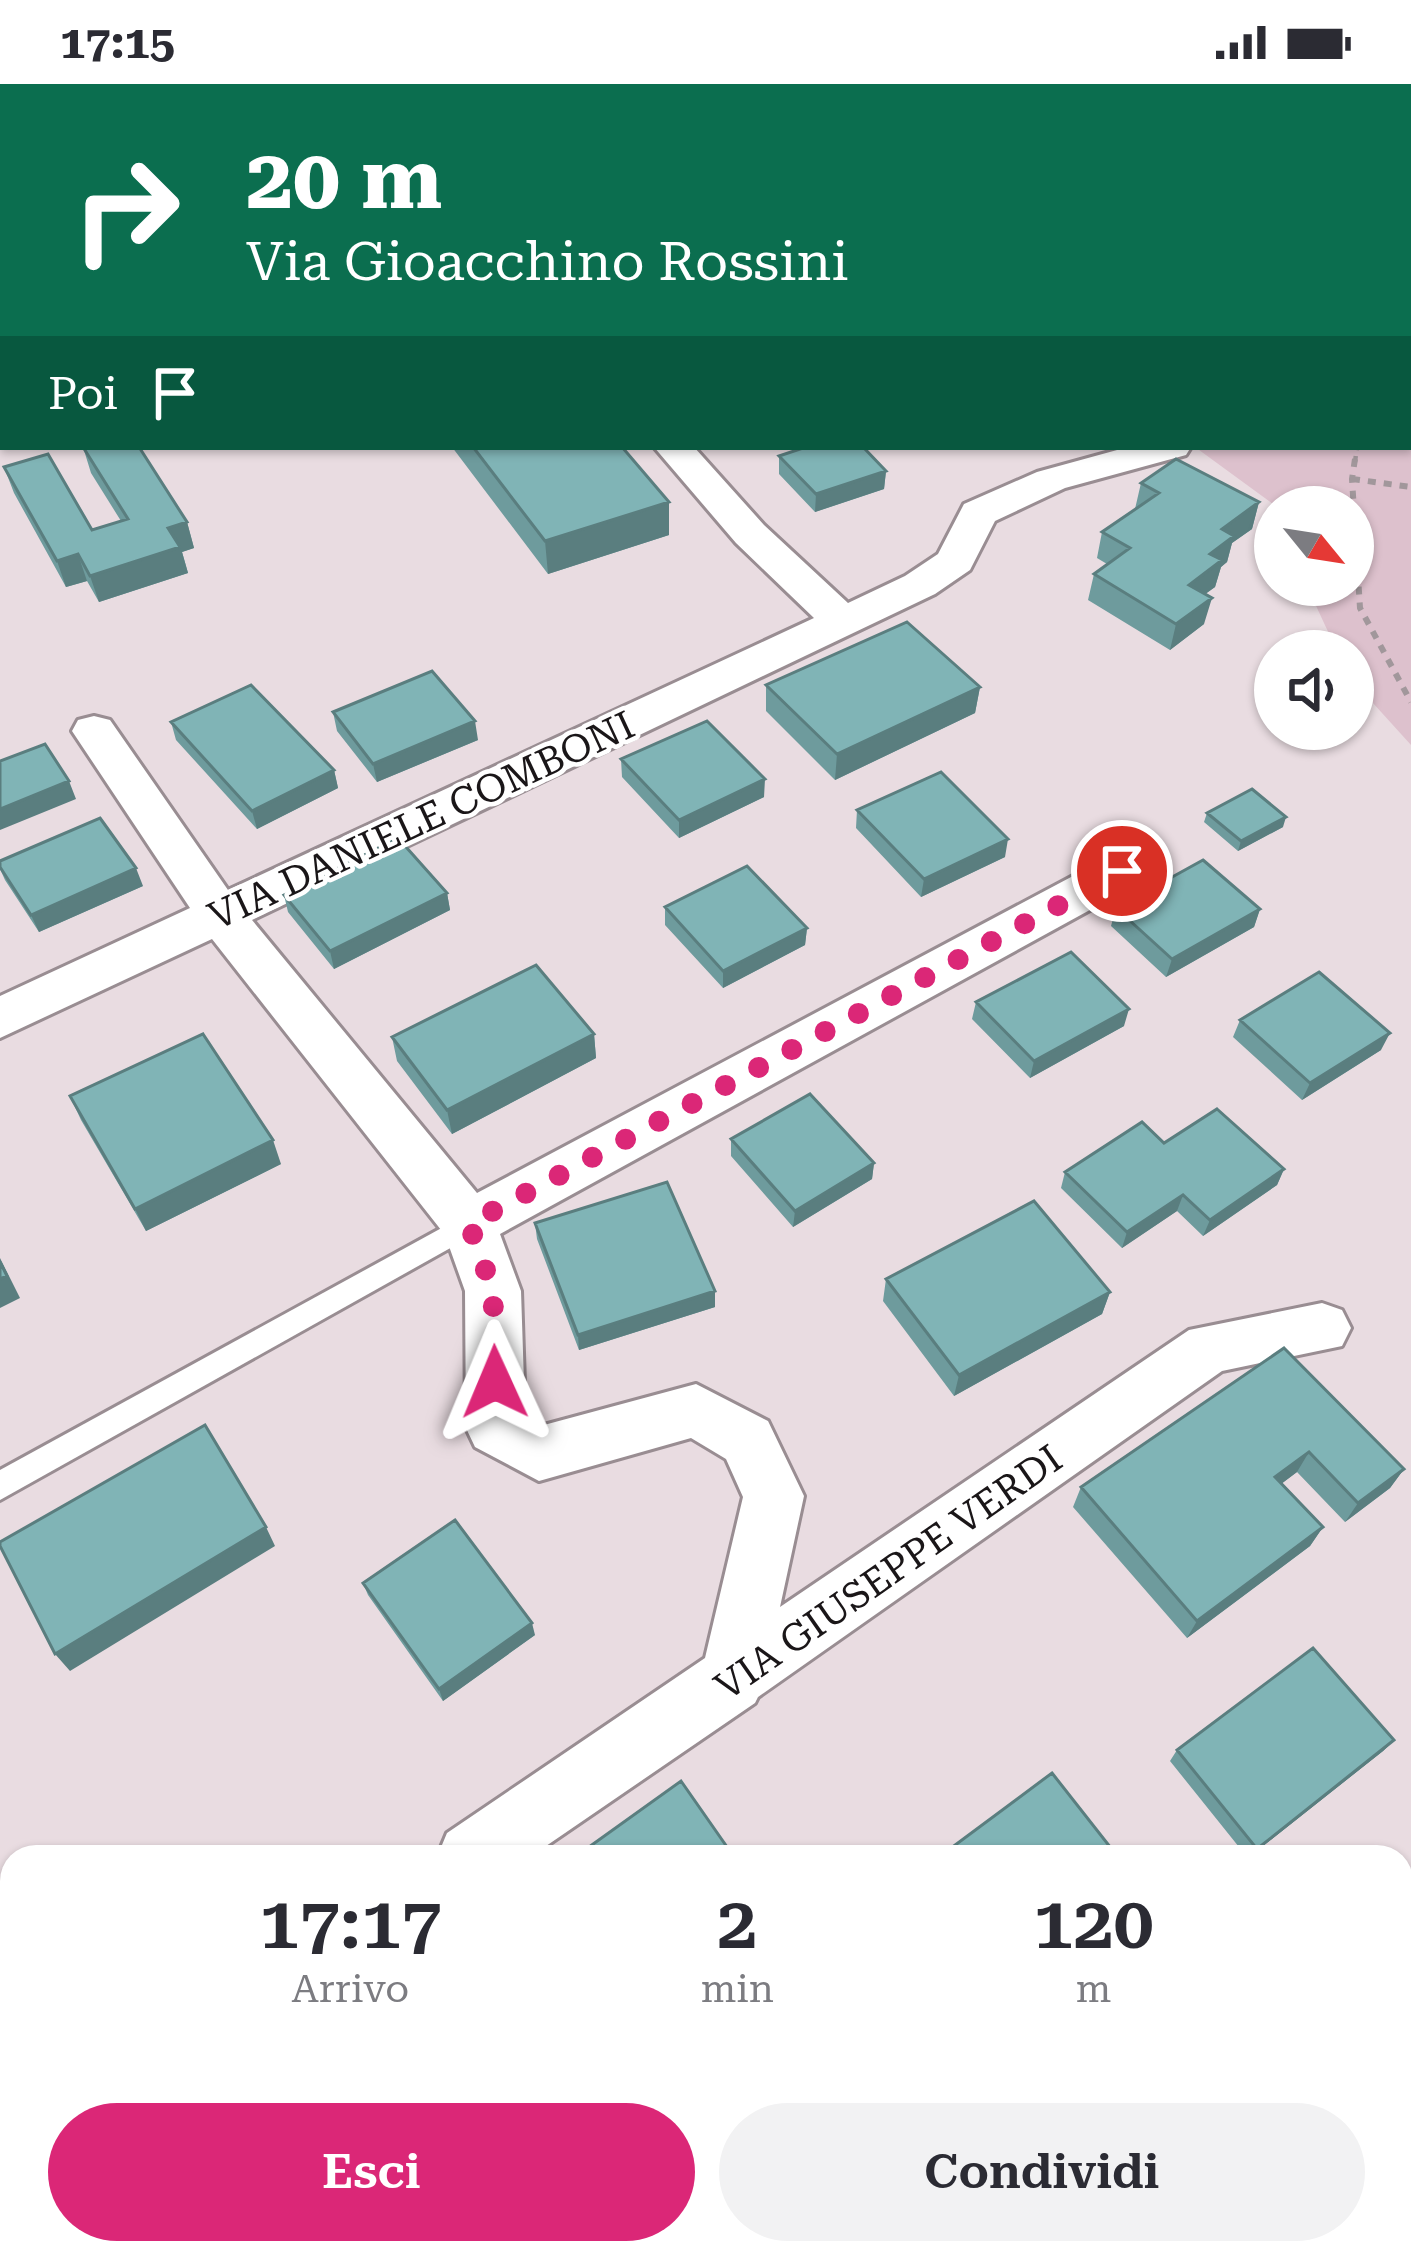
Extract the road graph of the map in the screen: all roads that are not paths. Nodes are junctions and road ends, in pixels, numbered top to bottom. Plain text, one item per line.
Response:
1 (676, 450) edge
2 (1161, 450) edge
3 (841, 620) junction
4 (94, 731) dead end
5 (1122, 871) dead end
6 (220, 916) junction
7 (0, 1018) edge
8 (469, 1224) junction
9 (1322, 1328) dead end
10 (0, 1486) edge
11 (732, 1682) junction
12 (489, 1845) edge

1 - 3 street
2 - 3 street, VIA DANIELE COMBONI
3 - 6 street, VIA DANIELE COMBONI
4 - 6 street
5 - 8 street
6 - 7 street, VIA DANIELE COMBONI
6 - 8 street
8 - 10 lane
8 - 11 street
9 - 11 street, VIA GIUSEPPE VERDI
11 - 12 street, VIA GIUSEPPE VERDI

